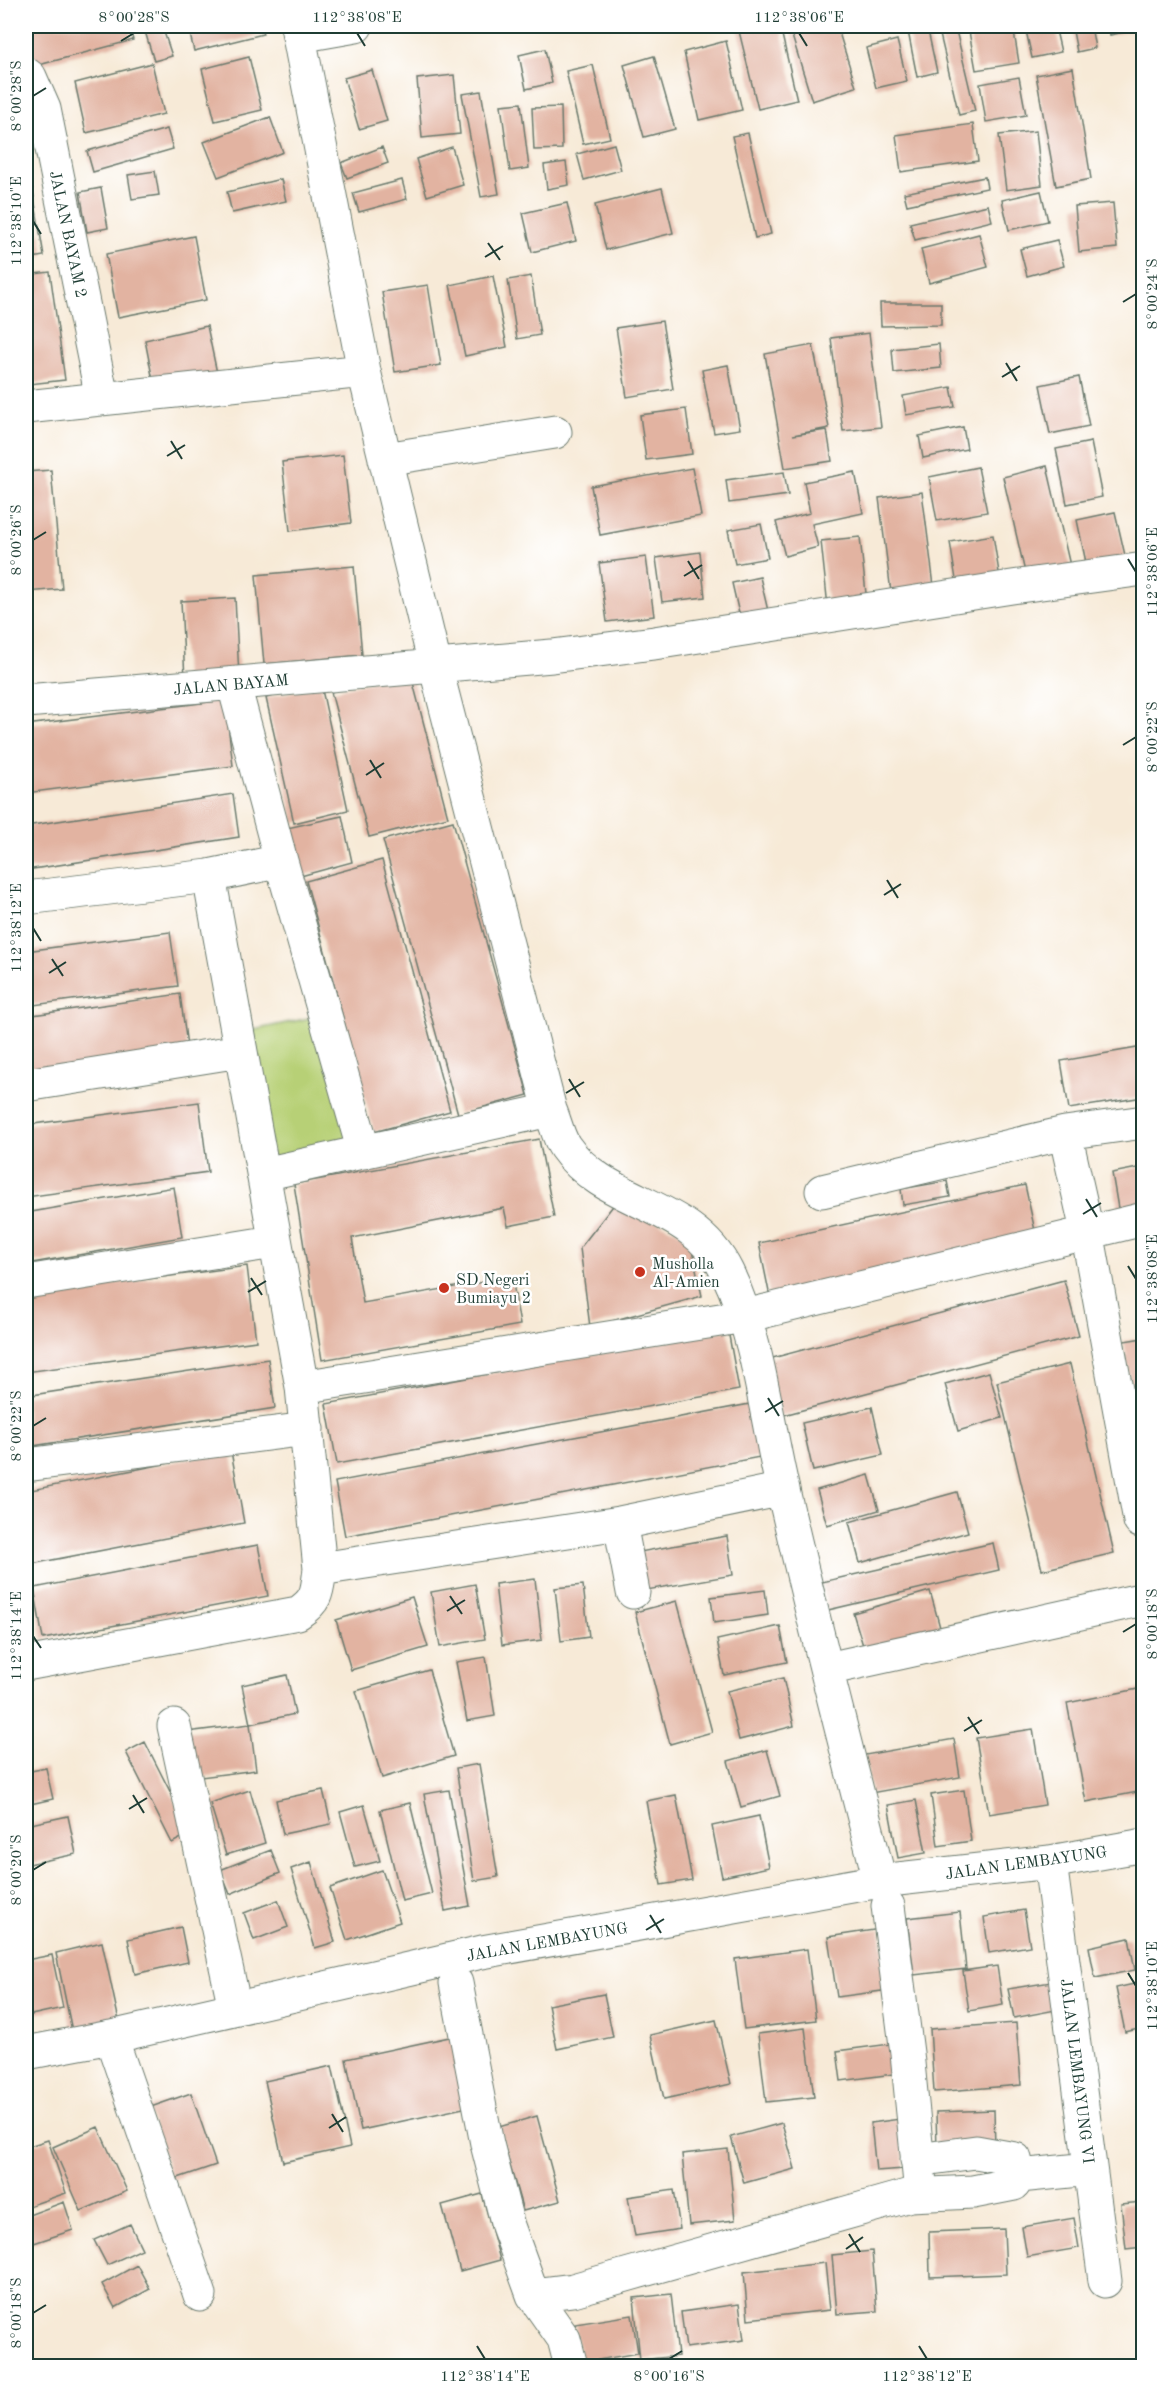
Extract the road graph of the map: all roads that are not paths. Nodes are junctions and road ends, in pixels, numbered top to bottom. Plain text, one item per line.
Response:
1 (356, 26) edge
2 (298, 31) edge
3 (26, 74) edge
4 (364, 371) junction
5 (102, 398) junction
6 (26, 407) edge
7 (555, 432) dead end
8 (385, 459) junction
9 (1143, 569) edge
10 (435, 665) junction
11 (234, 685) junction
12 (26, 701) edge
13 (281, 861) junction
14 (209, 876) junction
15 (26, 898) edge
16 (240, 1051) junction
17 (26, 1085) edge
18 (550, 1110) junction
19 (1143, 1122) edge
20 (1065, 1133) junction
21 (364, 1152) junction
22 (264, 1174) junction
23 (822, 1191) dead end
24 (1143, 1219) edge
25 (1087, 1232) junction
26 (274, 1242) junction
27 (26, 1282) edge
28 (745, 1316) junction
29 (302, 1387) junction
30 (307, 1429) junction
31 (26, 1465) edge
32 (783, 1489) junction
33 (1140, 1521) dead end
34 (620, 1523) junction
35 (320, 1569) junction
36 (633, 1592) dead end
37 (1143, 1599) edge
38 (26, 1664) edge
39 (827, 1669) junction
40 (174, 1725) dead end
41 (1143, 1845) edge
42 (1050, 1862) junction
43 (884, 1893) junction
44 (456, 1983) dead end
45 (236, 2008) junction
46 (111, 2037) junction
47 (26, 2053) edge
48 (917, 2160) junction
49 (1090, 2169) junction
50 (1019, 2176) junction
51 (921, 2194) junction
52 (1105, 2281) dead end
53 (200, 2295) dead end
54 (533, 2295) junction
55 (571, 2367) edge

1 - 2 street
2 - 4 street
3 - 5 street, JALAN BAYAM 2
4 - 5 street
4 - 8 street
5 - 6 street
7 - 8 street
8 - 10 street
9 - 10 street, JALAN BAYAM
10 - 11 street, JALAN BAYAM
10 - 18 street
11 - 12 street, JALAN BAYAM
11 - 13 street
13 - 14 street
13 - 21 street
14 - 15 street
14 - 16 street
16 - 17 street
16 - 22 street
18 - 21 street
18 - 28 street
19 - 20 street
20 - 23 street
20 - 25 street
21 - 22 street
22 - 26 street
24 - 25 street
25 - 28 street
25 - 33 street
26 - 27 street
26 - 29 street
28 - 29 street
28 - 32 street
29 - 30 street
30 - 31 street
30 - 35 street
32 - 34 street
32 - 39 street
34 - 35 street
34 - 36 street
35 - 38 street
37 - 39 street
39 - 43 street
40 - 45 street
41 - 42 street, JALAN LEMBAYUNG
42 - 43 street, JALAN LEMBAYUNG
42 - 49 street, JALAN LEMBAYUNG VI
43 - 45 street, JALAN LEMBAYUNG
43 - 48 street
44 - 54 street
45 - 46 street, JALAN LEMBAYUNG
46 - 47 street, JALAN LEMBAYUNG
46 - 53 street
48 - 50 street
48 - 51 street
49 - 50 street
49 - 52 street, JALAN LEMBAYUNG VI
50 - 51 street
51 - 54 street
54 - 55 street

